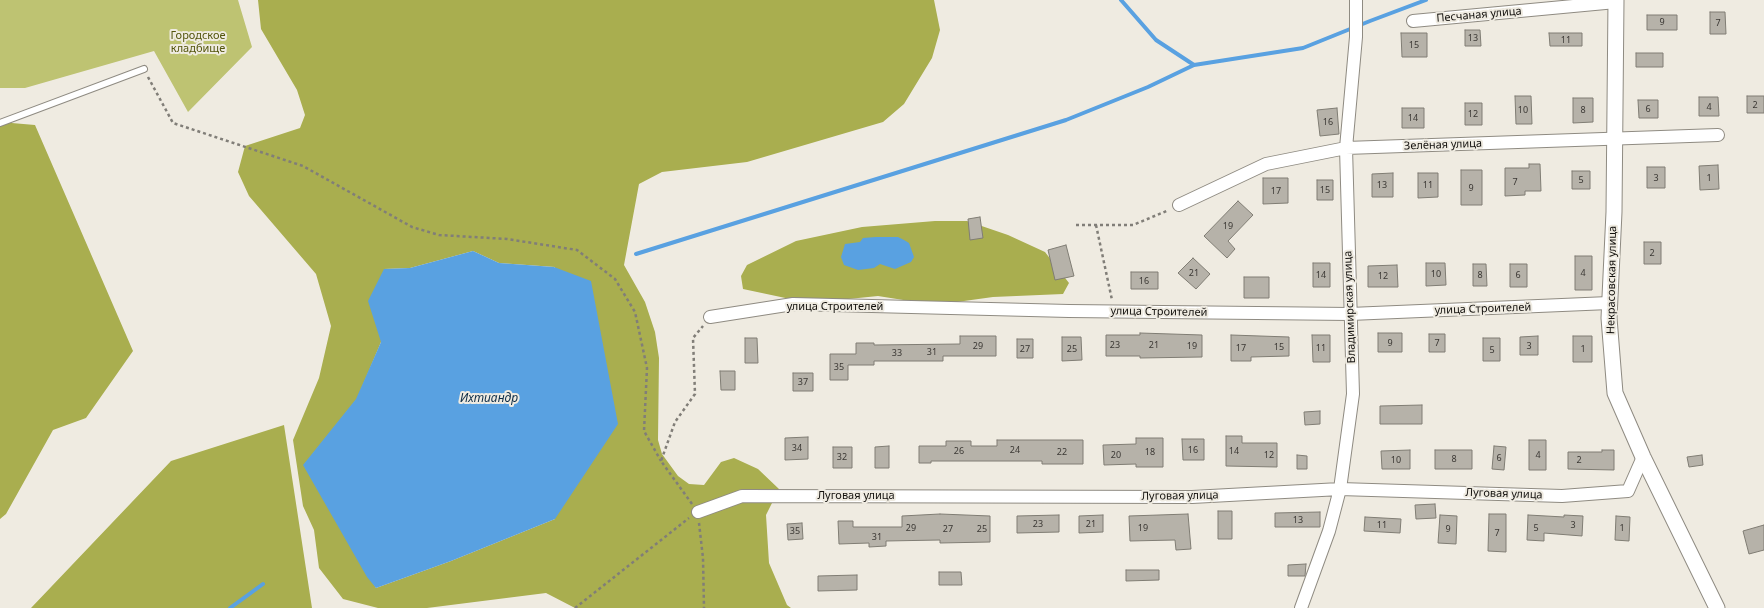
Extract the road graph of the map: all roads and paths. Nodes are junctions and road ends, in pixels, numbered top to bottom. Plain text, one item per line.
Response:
1 (1356, 0) edge
2 (1616, 1) edge
3 (1413, 21) dead end
4 (144, 69) joint
5 (0, 123) edge
6 (1718, 136) dead end
7 (1615, 140) junction
8 (1346, 148) junction
9 (1179, 205) joint
10 (1076, 225) dead end
11 (1096, 225) junction
12 (1609, 304) junction
13 (1114, 312) junction
14 (1350, 314) junction
15 (710, 317) joint
16 (1643, 457) junction
17 (661, 461) junction
18 (1340, 489) junction
19 (698, 512) junction
20 (575, 608) edge
21 (704, 608) edge
22 (1301, 608) edge
23 (1717, 608) edge

1 - 8 street, Владимирская улица
2 - 3 street, Песчаная улица
2 - 7 street, Некрасовская улица
4 - 5 lane
4 - 17 path
6 - 7 street, Зелёная улица
7 - 8 street, Зелёная улица
7 - 12 street, Некрасовская улица
8 - 9 street, Зелёная улица
8 - 14 street, Владимирская улица
9 - 11 path
10 - 11 path
11 - 13 path
12 - 14 street, улица Строителей
12 - 16 street, Некрасовская улица
13 - 14 street, улица Строителей
13 - 15 street, улица Строителей
14 - 18 street, Владимирская улица
15 - 17 path
16 - 18 street, Луговая улица
16 - 23 street, Некрасовская улица
17 - 19 path
18 - 19 street, Луговая улица
18 - 22 street, Владимирская улица
19 - 20 path
19 - 21 path

